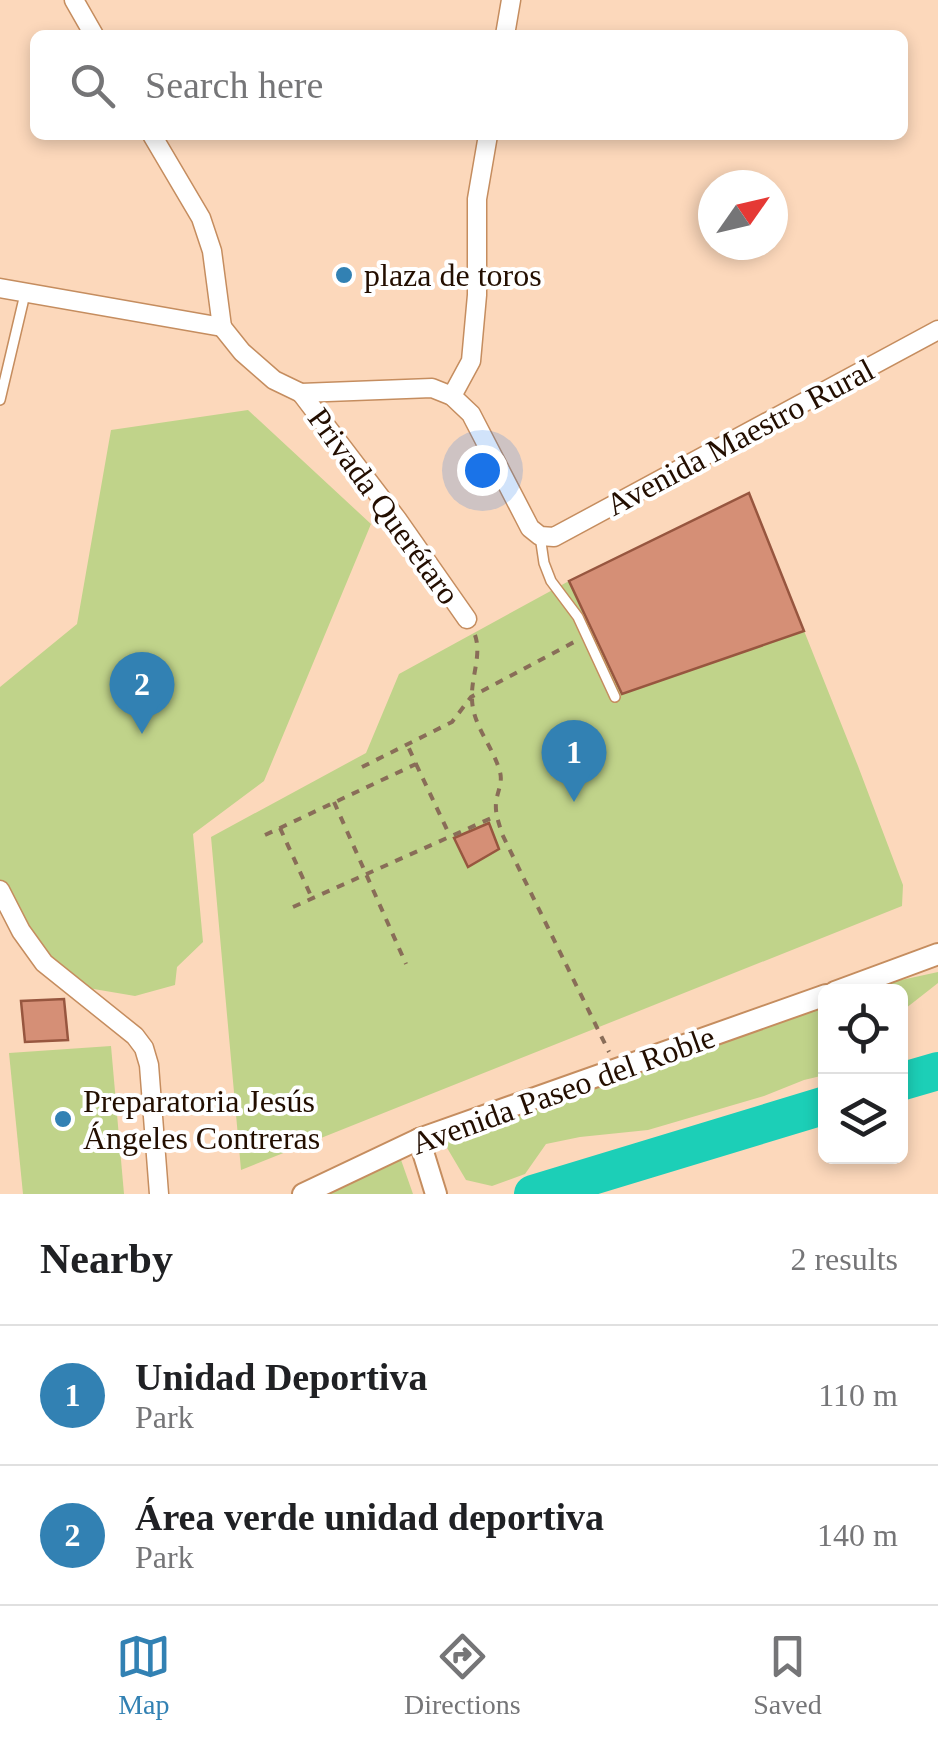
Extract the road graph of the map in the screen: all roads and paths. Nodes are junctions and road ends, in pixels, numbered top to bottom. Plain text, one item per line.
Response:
1 (74, 0) edge
2 (511, 0) edge
3 (91, 30) edge
4 (506, 30) edge
5 (155, 140) edge
6 (487, 140) edge
7 (0, 288) edge
8 (24, 294) junction
9 (222, 326) junction
10 (938, 330) edge
11 (301, 393) junction
12 (452, 396) junction
13 (0, 400) edge
14 (540, 536) junction
15 (466, 619) joint
16 (587, 636) junction
17 (472, 697) junction
18 (615, 697) dead end
19 (407, 744) junction
20 (416, 764) junction
21 (362, 767) dead end
22 (334, 802) junction
23 (496, 816) junction
24 (280, 828) junction
25 (265, 835) dead end
26 (450, 836) junction
27 (366, 874) junction
28 (0, 890) edge
29 (312, 898) junction
30 (293, 908) dead end
31 (938, 954) edge
32 (406, 964) dead end
33 (857, 984) edge
34 (818, 998) edge
35 (618, 1070) junction
36 (422, 1149) junction
37 (158, 1194) edge
38 (303, 1194) edge
39 (436, 1194) edge

1 - 3 street
2 - 4 street
5 - 9 street
6 - 12 street
7 - 8 street
8 - 9 street
8 - 13 lane
9 - 11 street
10 - 14 street, Avenida Maestro Rural
11 - 12 street
11 - 15 street, Privada Querétaro
12 - 14 street
14 - 16 lane
15 - 17 path
16 - 17 path
16 - 18 lane
17 - 19 path
17 - 23 path
19 - 20 path
19 - 21 path
20 - 22 path
20 - 26 path
22 - 24 path
22 - 27 path
23 - 26 path
23 - 35 path
24 - 25 path
24 - 29 path
26 - 27 path
27 - 29 path
27 - 32 path
28 - 37 street
29 - 30 path
31 - 33 street
34 - 35 street, Avenida Paseo del Roble
35 - 36 street, Avenida Paseo del Roble
36 - 38 street, Avenida Paseo del Roble
36 - 39 street

